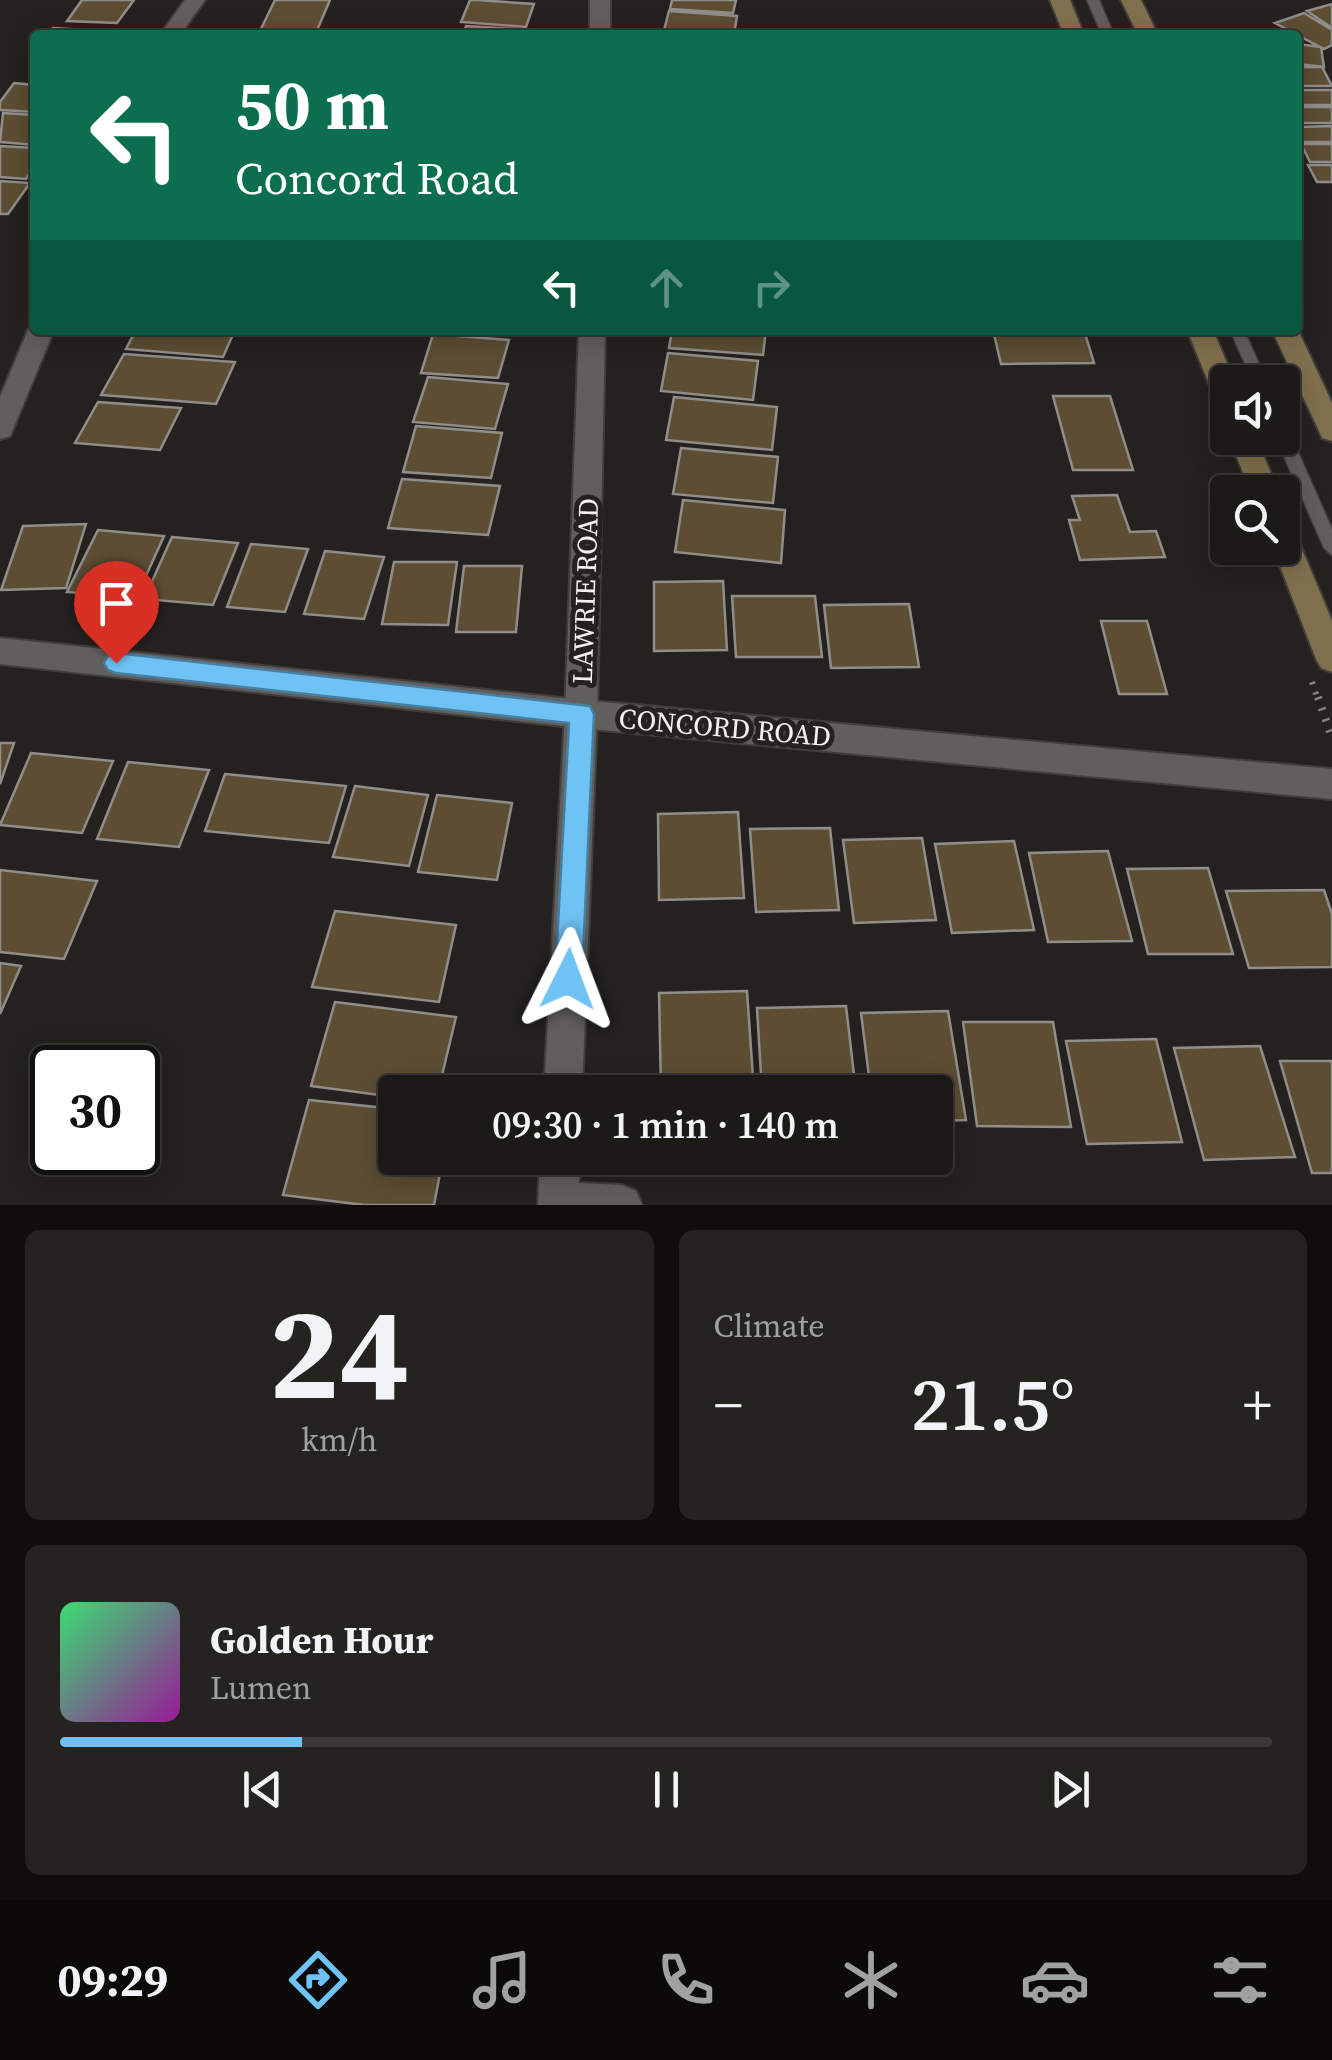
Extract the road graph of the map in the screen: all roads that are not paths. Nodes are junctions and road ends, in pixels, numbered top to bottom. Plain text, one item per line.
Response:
1 (195, 0) edge
2 (600, 0) edge
3 (1060, 0) edge
4 (1093, 0) edge
5 (1132, 0) edge
6 (174, 30) edge
7 (600, 30) edge
8 (1072, 30) edge
9 (1106, 30) edge
10 (1146, 30) edge
11 (39, 335) edge
12 (592, 335) edge
13 (1202, 335) edge
14 (1239, 335) edge
15 (1287, 335) edge
16 (1214, 365) edge
17 (1252, 365) edge
18 (0, 429) edge
19 (1332, 431) edge
20 (1291, 455) edge
21 (1332, 548) edge
22 (1294, 565) edge
23 (0, 651) edge
24 (1332, 659) edge
25 (582, 714) junction
26 (1332, 784) edge
27 (564, 1075) edge
28 (559, 1175) edge
29 (558, 1204) edge
30 (622, 1205) edge

1 - 6 street
2 - 7 street
3 - 8 main road
4 - 9 lane
5 - 10 main road
11 - 18 street
12 - 25 street, LAWRIE ROAD
13 - 16 main road
14 - 17 lane
15 - 19 main road
20 - 21 lane
22 - 24 main road
23 - 25 street, CONCORD ROAD
25 - 26 street, CONCORD ROAD
25 - 27 street, LAWRIE ROAD
28 - 29 street
29 - 30 street

